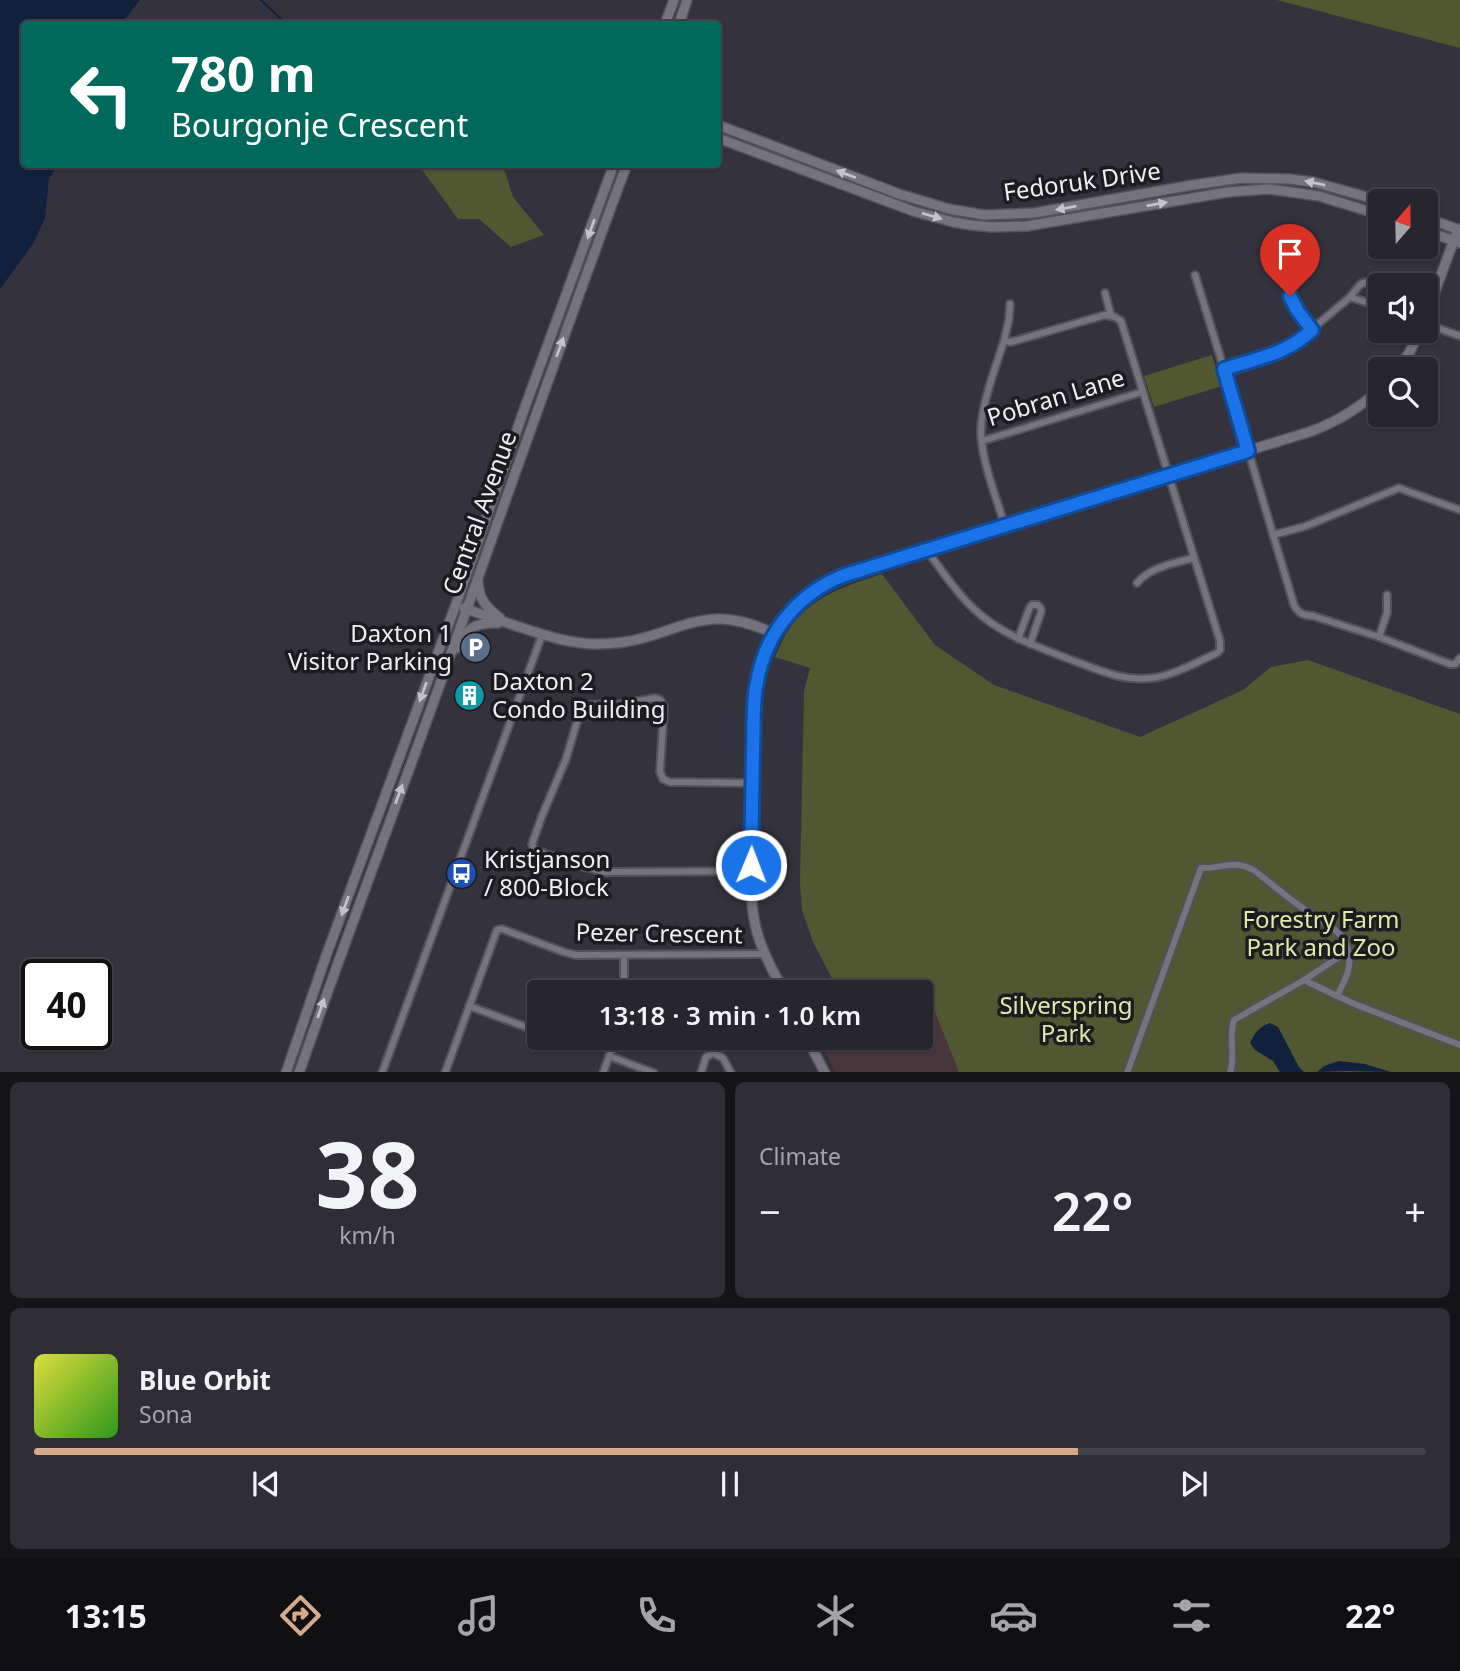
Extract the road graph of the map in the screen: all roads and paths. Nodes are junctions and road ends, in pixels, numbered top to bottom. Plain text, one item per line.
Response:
1 (674, 0) edge
2 (687, 0) edge
3 (666, 21) edge
4 (680, 21) edge
5 (721, 126) edge
6 (721, 139) edge
7 (613, 168) edge
8 (627, 168) edge
9 (1368, 197) edge
10 (1368, 211) edge
11 (1438, 222) edge
12 (1459, 229) edge
13 (1438, 235) edge
14 (1457, 242) edge
15 (1284, 268) dead end
16 (1195, 275) dead end
17 (1368, 283) edge
18 (1438, 287) edge
19 (1105, 293) dead end
20 (1350, 297) junction
21 (1368, 303) edge
22 (1010, 304) dead end
23 (1111, 316) junction
24 (1438, 328) edge
25 (1312, 330) junction
26 (1460, 336) edge
27 (1004, 341) junction
28 (1224, 369) junction
29 (1142, 392) junction
30 (1368, 399) edge
31 (982, 441) junction
32 (1248, 451) junction
33 (1168, 475) junction
34 (1460, 510) edge
35 (1005, 526) junction
36 (1273, 536) junction
37 (927, 551) junction
38 (1194, 558) junction
39 (478, 576) junction
40 (1137, 583) dead end
41 (1387, 595) dead end
42 (455, 605) junction
43 (467, 609) junction
44 (508, 623) junction
45 (773, 633) junction
46 (542, 635) junction
47 (1379, 636) junction
48 (1018, 639) junction
49 (1030, 644) junction
50 (1460, 658) edge
51 (448, 661) junction
52 (752, 783) junction
53 (751, 871) junction
54 (1348, 951) junction
55 (766, 954) junction
56 (624, 955) junction
57 (624, 980) edge
58 (778, 980) edge
59 (1304, 980) junction
60 (1337, 996) junction
61 (469, 1006) junction
62 (526, 1027) dead end
63 (1460, 1045) edge
64 (611, 1050) edge
65 (813, 1050) edge
66 (609, 1056) junction
67 (286, 1072) edge
68 (299, 1072) edge
69 (382, 1072) edge
70 (445, 1072) edge
71 (603, 1072) edge
72 (650, 1072) edge
73 (701, 1072) edge
74 (731, 1072) edge
75 (824, 1072) edge
76 (1127, 1072) edge
77 (1230, 1072) edge

1 - 3 main road
2 - 4 main road
9 -> 5 main road, Fedoruk Drive
6 -> 10 main road, Fedoruk Drive
7 -> 42 main road, Central Avenue
39 -> 8 main road, Central Avenue
11 - 12 main road
12 - 14 main road
13 - 14 main road
14 - 18 main road
15 - 25 street
16 - 28 street
17 - 20 street
19 - 23 street
20 - 21 street
20 - 25 street
22 - 27 street
23 - 27 street
23 - 29 street
24 - 26 street
25 - 28 street
27 - 31 street
28 - 32 street
29 - 31 street, Pobran Lane
29 - 33 street
30 - 32 main road
31 - 35 street
32 - 33 main road
32 - 36 street
33 - 35 main road
33 - 38 street
34 - 36 street
35 - 37 main road
36 - 47 street
37 - 45 main road
37 - 48 street
38 - 40 street
38 - 49 street
39 - 43 main road, Central Avenue
39 - 44 main road
41 - 47 street
42 - 43 main road
42 -> 67 main road, Central Avenue
43 - 44 main road
43 - 51 main road, Central Avenue
44 - 46 main road
44 - 51 main road
45 - 46 main road
45 - 52 main road
46 - 69 street
47 - 50 street
48 - 49 street
48 - 49 street
68 -> 51 main road, Central Avenue
52 - 53 main road
52 - 53 street
53 - 55 main road
54 - 59 street
54 - 60 street
54 - 76 street
55 - 56 street, Pezer Crescent
55 - 58 main road
56 - 57 street
56 - 61 street, Pezer Crescent
59 - 60 street
59 - 77 street
60 - 63 street
61 - 62 street
61 - 70 street, Pezer Crescent
64 - 66 street
65 - 75 main road
66 - 71 street
66 - 72 street
73 - 74 street

